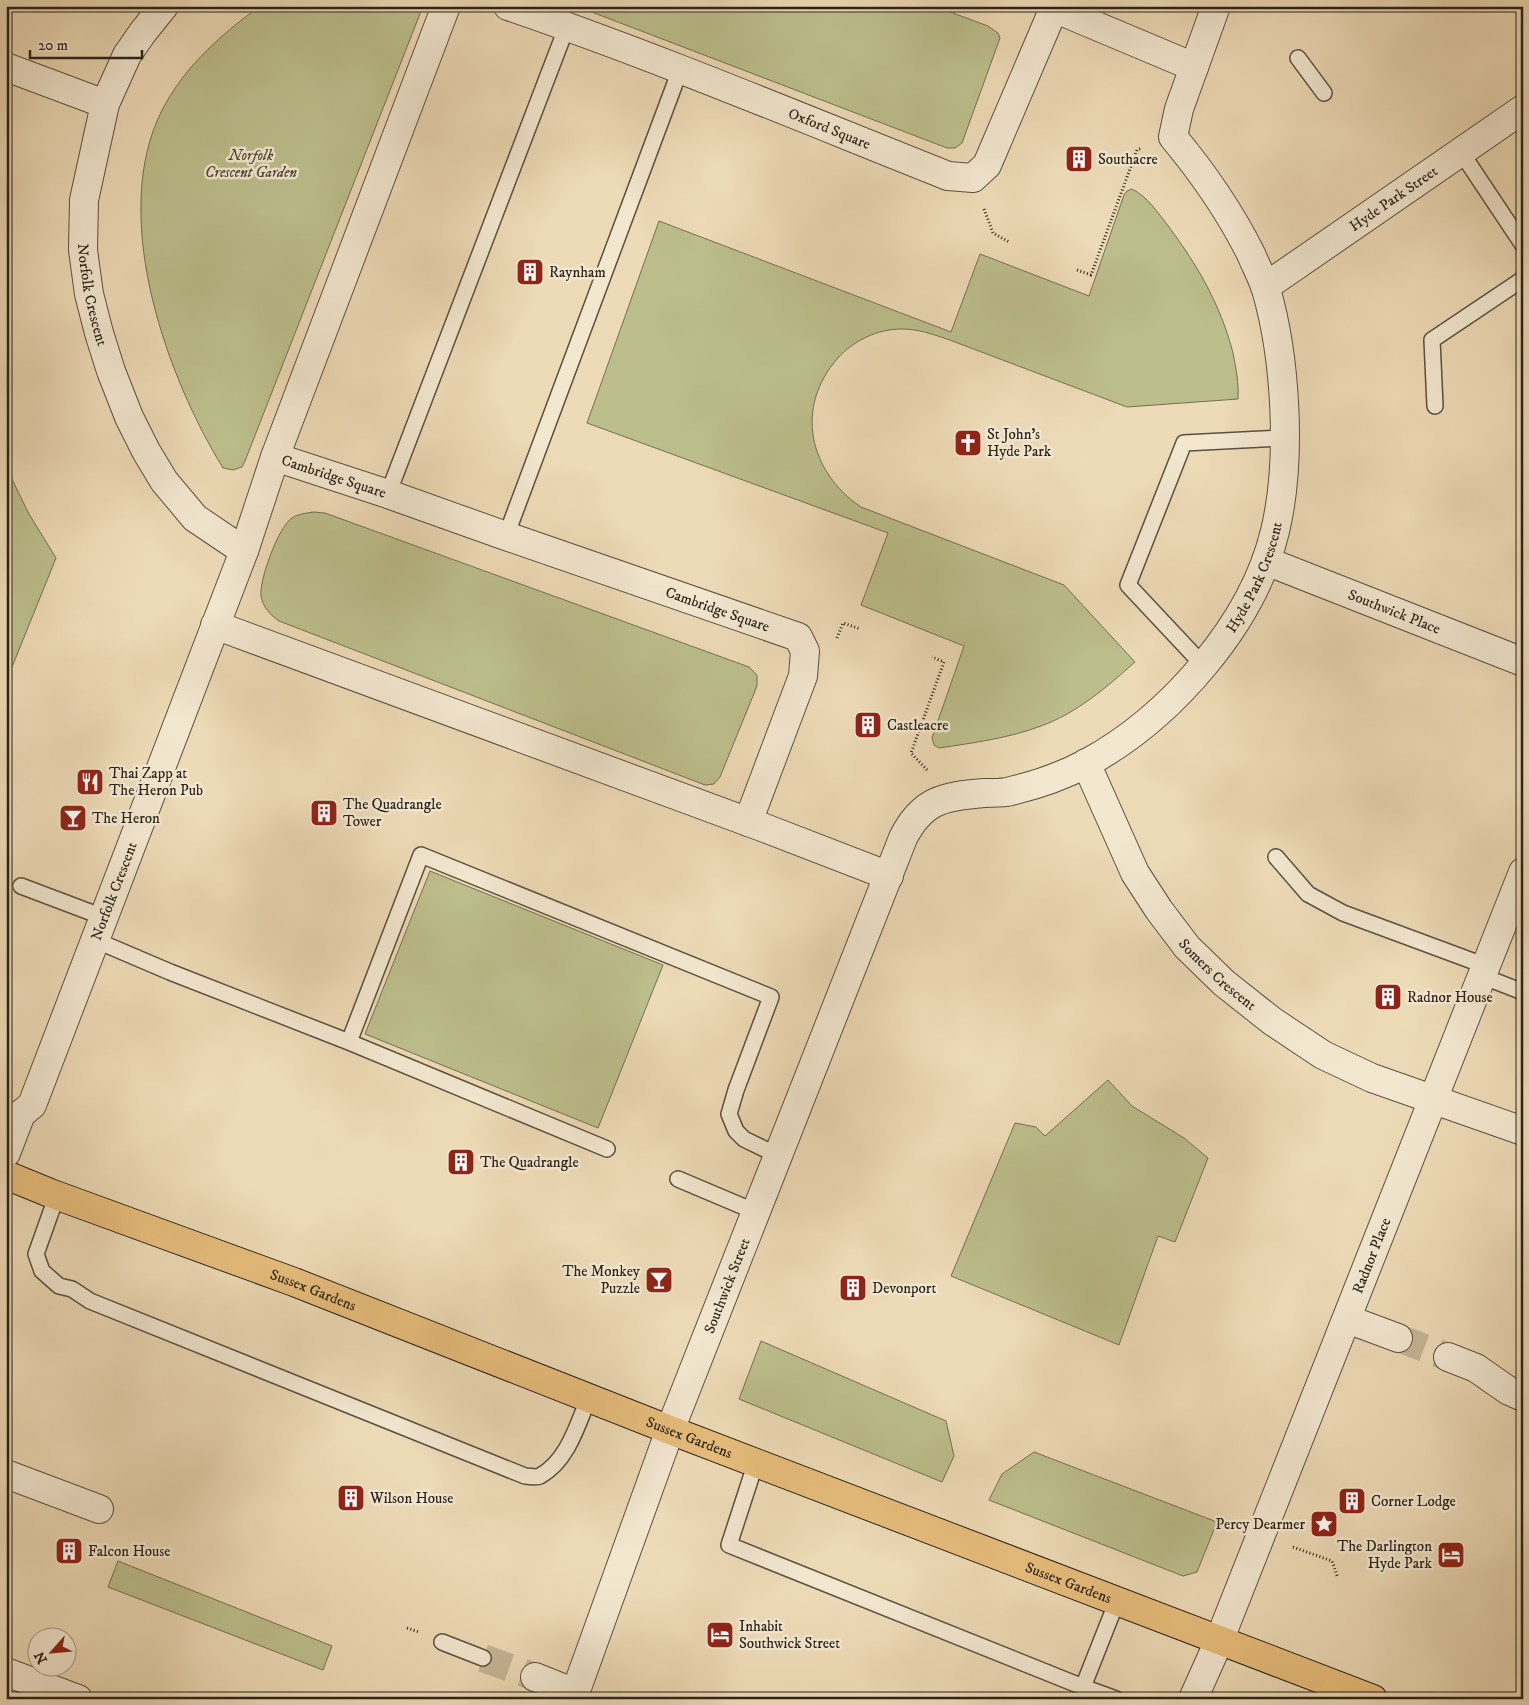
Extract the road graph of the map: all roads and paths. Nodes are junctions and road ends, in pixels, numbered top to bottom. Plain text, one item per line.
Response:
1 (164, 6) edge
2 (446, 6) edge
3 (508, 6) edge
4 (1216, 6) edge
5 (1051, 7) edge
6 (567, 26) junction
7 (1298, 58) dead end
8 (6, 67) edge
9 (1194, 67) junction
10 (680, 70) junction
11 (1324, 93) dead end
12 (104, 104) junction
13 (1523, 109) edge
14 (1173, 137) junction
15 (1461, 152) junction
16 (973, 178) junction
17 (1009, 242) dead end
18 (1523, 246) edge
19 (1077, 270) dead end
20 (1523, 279) edge
21 (1265, 287) junction
22 (1435, 406) dead end
23 (1284, 438) junction
24 (275, 457) junction
25 (388, 494) junction
26 (506, 536) junction
27 (244, 551) junction
28 (1266, 561) junction
29 (214, 624) junction
30 (932, 657) dead end
31 (1523, 662) edge
32 (1202, 665) junction
33 (1086, 763) junction
34 (952, 796) junction
35 (748, 822) junction
36 (1276, 857) dead end
37 (1523, 872) edge
38 (889, 876) junction
39 (21, 886) dead end
40 (99, 928) junction
41 (1484, 971) junction
42 (1523, 992) edge
43 (349, 1042) junction
44 (1433, 1099) junction
45 (1523, 1131) edge
46 (607, 1149) dead end
47 (6, 1153) edge
48 (779, 1156) junction
49 (6, 1175) edge
50 (678, 1179) dead end
51 (57, 1195) junction
52 (756, 1212) junction
53 (1347, 1319) junction
54 (1398, 1338) tunnel mouth
55 (1448, 1357) tunnel mouth
56 (1523, 1396) edge
57 (589, 1397) junction
58 (670, 1430) junction
59 (756, 1462) junction
60 (6, 1474) edge
61 (99, 1509) dead end
62 (1261, 1535) junction
63 (1338, 1578) dead end
64 (1117, 1601) junction
65 (1219, 1641) junction
66 (442, 1642) dead end
67 (483, 1658) tunnel mouth
68 (6, 1672) edge
69 (534, 1677) tunnel mouth
70 (1083, 1687) junction
71 (574, 1697) edge
72 (78, 1699) edge
73 (1116, 1699) edge
74 (1193, 1699) edge
75 (1373, 1699) edge

1 - 12 street, Norfolk Crescent
2 - 24 street
3 - 6 street, Oxford Square
4 - 9 street
5 - 9 street
5 - 16 street
6 - 10 street, Oxford Square
6 - 25 lane
7 - 11 lane
8 - 12 street
9 - 14 street
10 - 16 street, Oxford Square
10 - 26 lane
12 - 27 street, Norfolk Crescent
13 - 15 street, Hyde Park Street
14 - 19 path
14 - 21 street, Hyde Park Crescent
15 - 18 lane
15 - 21 street, Hyde Park Street
16 - 17 path
20 - 22 lane
21 - 23 street, Hyde Park Crescent
23 - 28 street, Hyde Park Crescent
23 - 32 lane
24 - 25 street, Cambridge Square
24 - 27 street, Cambridge Square
25 - 26 street, Cambridge Square
26 - 35 street, Cambridge Square
27 - 29 street, Cambridge Square
28 - 31 street, Southwick Place
28 - 32 street, Hyde Park Crescent
29 - 35 street
29 - 40 street, Norfolk Crescent
30 - 34 path
32 - 33 street, Hyde Park Crescent
33 - 34 street, Hyde Park Crescent
33 - 44 street, Somers Crescent
34 - 38 street, Hyde Park Crescent
35 - 38 street
36 - 41 lane
37 - 41 street, Radnor Place
38 - 48 street, Southwick Street
39 - 40 lane
40 - 43 lane
40 - 47 street, Norfolk Crescent
41 - 42 lane
41 - 44 street, Radnor Place
43 - 46 lane
43 - 48 lane
44 - 45 street, Somers Crescent
44 - 53 street, Radnor Place
48 - 52 street, Southwick Street
49 - 51 main road, Sussex Gardens
50 - 52 lane
51 - 57 main road, Sussex Gardens
51 - 57 lane
52 - 58 street, Southwick Street
53 - 54 street
53 - 62 street, Radnor Place
55 - 56 street
57 - 58 main road, Sussex Gardens
58 - 59 main road, Sussex Gardens
58 - 71 street, Southwick Street
59 - 64 main road, Sussex Gardens
59 - 70 lane
60 - 61 street
62 - 63 path
62 - 65 street, Radnor Place
64 - 65 main road, Sussex Gardens
64 - 70 lane
65 - 74 street, Radnor Place
65 - 75 main road, Sussex Gardens
66 - 67 lane
68 - 72 street
69 - 71 street
70 - 73 lane

